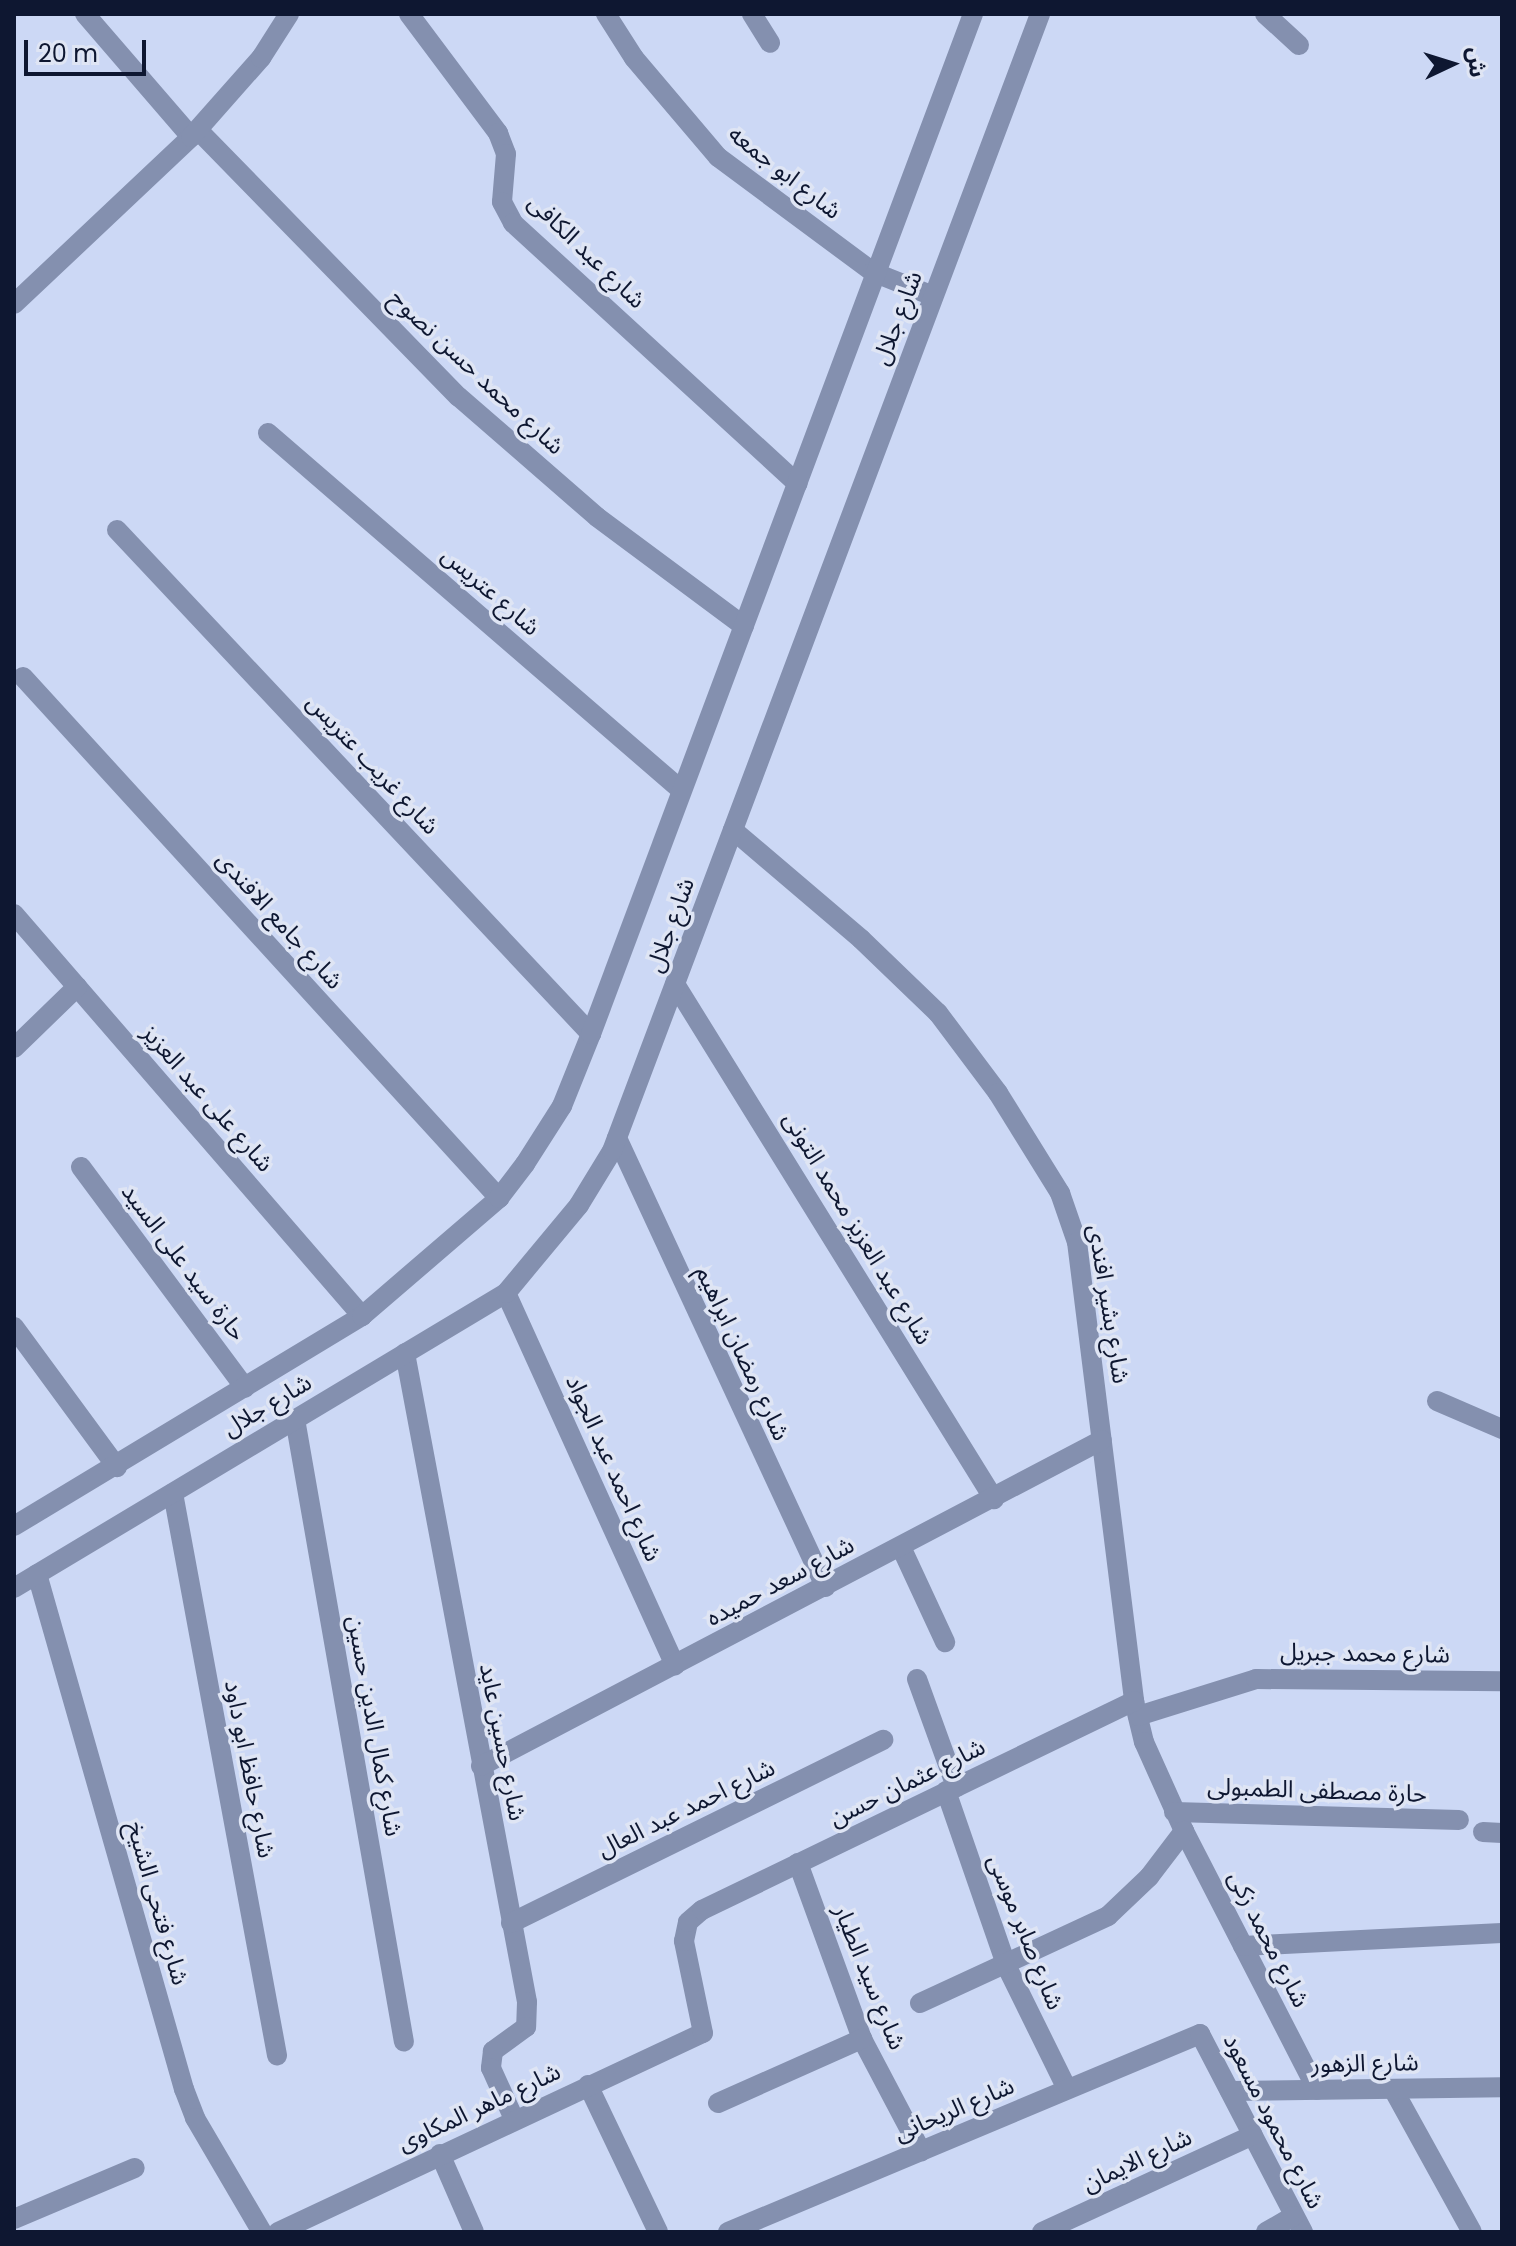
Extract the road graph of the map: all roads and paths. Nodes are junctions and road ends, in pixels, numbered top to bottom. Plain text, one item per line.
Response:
1 (85, 14) edge
2 (289, 14) edge
3 (409, 14) edge
4 (606, 14) edge
5 (752, 14) edge
6 (973, 14) edge
7 (1040, 14) edge
8 (1265, 14) edge
9 (770, 43) dead end
10 (1299, 45) dead end
11 (195, 133) junction
12 (873, 272) junction
13 (933, 296) junction
14 (14, 304) edge
15 (268, 433) dead end
16 (798, 484) junction
17 (117, 530) dead end
18 (744, 626) junction
19 (23, 677) dead end
20 (680, 789) junction
21 (733, 830) junction
22 (14, 914) edge
23 (675, 984) junction
24 (77, 987) junction
25 (591, 1034) junction
26 (14, 1048) edge
27 (617, 1138) junction
28 (81, 1167) dead end
29 (499, 1198) junction
30 (506, 1293) junction
31 (362, 1316) junction
32 (14, 1327) edge
33 (405, 1353) junction
34 (245, 1388) junction
35 (1437, 1401) dead end
36 (295, 1419) junction
37 (1502, 1429) edge
38 (1102, 1440) junction
39 (117, 1467) junction
40 (173, 1493) junction
41 (994, 1499) junction
42 (14, 1526) edge
43 (901, 1547) junction
44 (37, 1574) junction
45 (825, 1587) junction
46 (14, 1588) edge
47 (945, 1642) dead end
48 (675, 1665) junction
49 (917, 1679) dead end
50 (1502, 1681) edge
51 (1136, 1709) junction
52 (883, 1740) dead end
53 (481, 1766) junction
54 (951, 1789) junction
55 (1174, 1812) junction
56 (1459, 1820) dead end
57 (1184, 1831) junction
58 (798, 1863) junction
59 (511, 1923) junction
60 (1502, 1933) edge
61 (1243, 1946) junction
62 (1007, 1967) junction
63 (920, 2003) dead end
64 (703, 2033) joint
65 (1200, 2034) joint
66 (862, 2039) junction
67 (404, 2042) dead end
68 (277, 2055) dead end
69 (588, 2085) junction
70 (1502, 2087) edge
71 (1067, 2089) junction
72 (1393, 2089) junction
73 (1317, 2090) junction
74 (1230, 2091) junction
75 (718, 2103) dead end
76 (514, 2119) junction
77 (1253, 2135) junction
78 (921, 2151) junction
79 (440, 2154) junction
80 (135, 2168) dead end
81 (14, 2219) edge
82 (1299, 2224) edge
83 (262, 2232) edge
84 (278, 2232) edge
85 (474, 2232) edge
86 (658, 2232) edge
87 (728, 2232) edge
88 (1042, 2232) edge
89 (1266, 2232) edge
90 (1472, 2232) edge

1 - 11 street, شارع محمد حسن نصوح
2 - 11 street
3 - 16 street, شارع عبد الكافى
4 - 12 street, شارع ابو جمعه
5 - 9 street
6 - 12 street, شارع جلال
7 - 13 street, شارع جلال
8 - 10 street
11 - 14 street
11 - 18 street, شارع محمد حسن نصوح
12 - 13 street, شارع ابو جمعه
12 - 16 street, شارع جلال
13 - 21 street, شارع جلال
15 - 20 street, شارع عتريس
16 - 18 street, شارع جلال
17 - 25 street, شارع غريب عتريس
18 - 20 street, شارع جلال
19 - 29 street, شارع جامع الافندى
20 - 25 street, شارع جلال
21 - 23 street, شارع جلال
21 - 38 street, شارع بشير افندى
22 - 24 street, شارع على عبد العزيز
23 - 27 street, شارع جلال
23 - 41 street, شارع عبد العزيز محمد التونى
24 - 26 street
24 - 31 street, شارع على عبد العزيز
25 - 29 street, شارع جلال
27 - 30 street, شارع جلال
27 - 45 street, شارع رمضان ابراهيم
28 - 34 street, حارة سيد على السيد
29 - 31 street, شارع جلال
30 - 33 street, شارع جلال
30 - 48 street, شارع احمد عبد الجواد
31 - 34 street, شارع جلال
32 - 39 street
33 - 36 street, شارع جلال
33 - 53 street, شارع حسين عايد
34 - 39 street, شارع جلال
35 - 37 street
36 - 40 street, شارع جلال
36 - 67 street, شارع كمال الدين حسين
38 - 41 street, شارع سعد حميده
38 - 51 street, شارع بشير افندى
39 - 42 street, شارع جلال
40 - 44 street, شارع جلال
40 - 68 street, شارع حافظ ابو داود
41 - 43 street, شارع سعد حميده
43 - 45 street, شارع سعد حميده
43 - 47 street
44 - 46 street, شارع جلال
44 - 83 street, شارع فتحى الشيخ
45 - 48 street, شارع سعد حميده
48 - 53 street, شارع سعد حميده
49 - 54 street, شارع صابر موسى
50 - 51 street, شارع محمد جبريل
51 - 54 street, شارع عثمان حسن
51 - 55 street, شارع بشير افندى
52 - 59 street, شارع احمد عبد العال
53 - 59 street, شارع حسين عايد
54 - 58 street, شارع عثمان حسن
54 - 62 street, شارع صابر موسى
55 - 56 street, حارة مصطفى الطمبولى
55 - 57 street, شارع محمد زكى
57 - 61 street, شارع محمد زكى
57 - 62 street
58 - 64 street, شارع عثمان حسن
58 - 66 street, شارع سيد الطيار
59 - 76 street, شارع حسين عايد
60 - 61 street
61 - 73 street, شارع محمد زكى
62 - 63 street
62 - 71 street, شارع صابر موسى
64 - 69 street, شارع ماهر المكاوى
65 - 71 street, شارع الريحانى
65 - 74 street, شارع محمود مسعود
66 - 75 street
66 - 78 street, شارع سيد الطيار
69 - 76 street, شارع ماهر المكاوى
69 - 86 street
70 - 72 street, شارع الزهور
71 - 78 street, شارع الريحانى
72 - 73 street, شارع الزهور
72 - 90 street
73 - 74 street, شارع الزهور
74 - 77 street, شارع محمود مسعود
76 - 79 street, شارع ماهر المكاوى
77 - 82 street, شارع محمود مسعود
77 - 88 street, شارع الايمان
78 - 87 street, شارع الريحانى
79 - 84 street, شارع ماهر المكاوى
79 - 85 street
80 - 81 street
82 - 89 street

